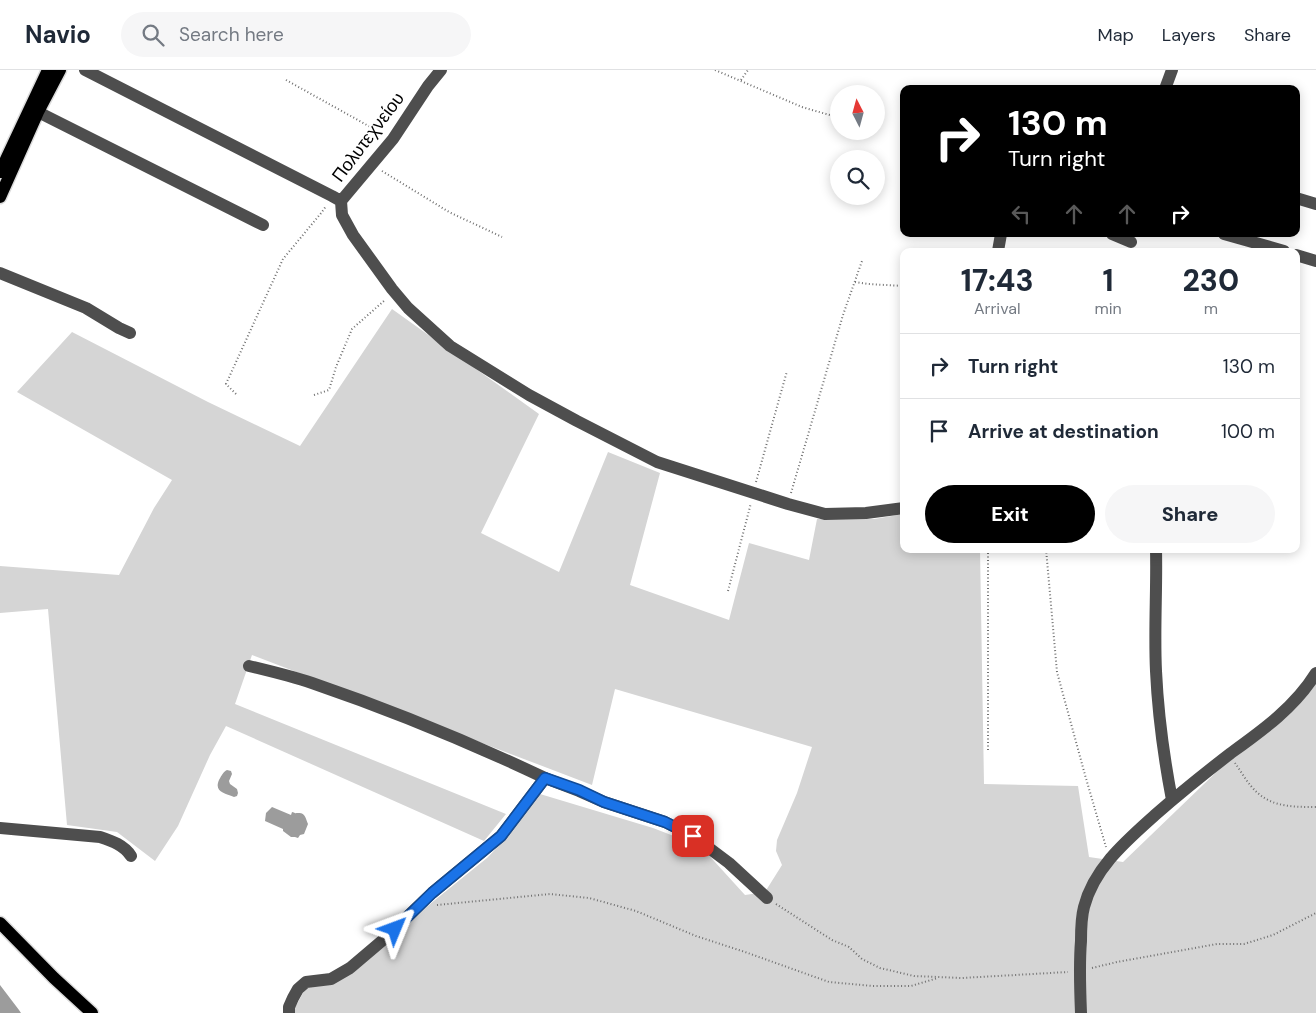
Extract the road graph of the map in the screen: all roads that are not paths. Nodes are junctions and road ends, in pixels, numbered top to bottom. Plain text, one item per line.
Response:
1 (48, 70) edge
2 (60, 70) edge
3 (86, 70) edge
4 (441, 70) edge
5 (1172, 70) edge
6 (1167, 85) edge
7 (38, 112) junction
8 (0, 172) edge
9 (0, 197) edge
10 (337, 198) junction
11 (1300, 199) edge
12 (1316, 204) edge
13 (263, 225) dead end
14 (1119, 237) edge
15 (1235, 237) edge
16 (1131, 242) edge
17 (1273, 248) edge
18 (1300, 256) edge
19 (1316, 261) edge
20 (0, 273) edge
21 (130, 333) dead end
22 (900, 509) edge
23 (1156, 553) edge
24 (249, 666) dead end
25 (1316, 673) edge
26 (545, 778) junction
27 (1172, 800) junction
28 (0, 828) edge
29 (131, 856) dead end
30 (766, 898) road end
31 (0, 923) edge
32 (92, 1013) edge
33 (290, 1013) edge
34 (1081, 1013) edge

1 - 8 main road
2 - 7 main road
3 - 10 street
4 - 10 street, Πολυτεχνείου
5 - 6 street
7 - 9 main road
7 - 13 street
10 - 22 street
11 - 12 street
14 - 16 street
15 - 17 street
18 - 19 street
20 - 21 street
23 - 27 street
24 - 26 street
25 - 27 street
26 - 30 street
26 - 33 street
27 - 34 street
28 - 29 street
31 - 32 main road

